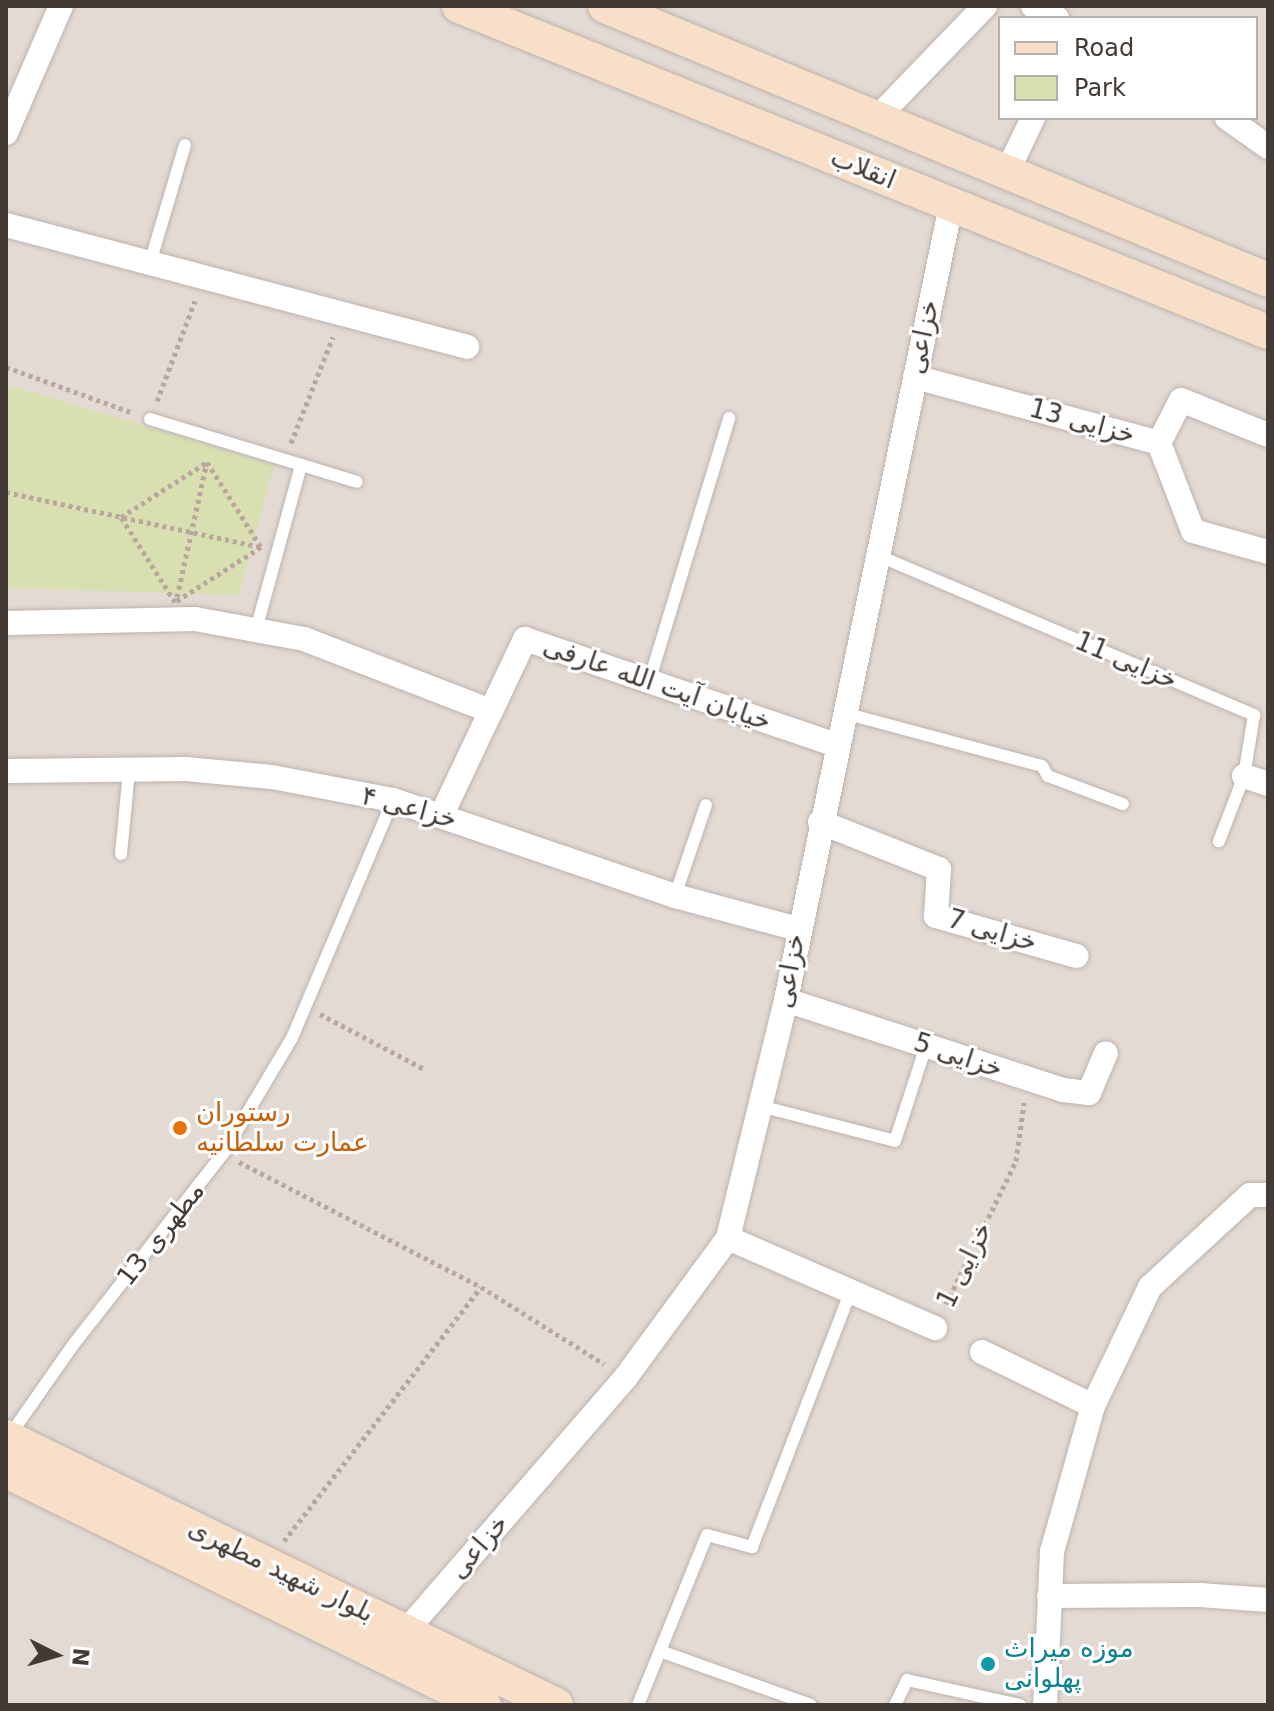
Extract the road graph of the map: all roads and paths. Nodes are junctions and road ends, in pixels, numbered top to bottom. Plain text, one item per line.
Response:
1 (61, 6) edge
2 (459, 6) edge
3 (605, 6) edge
4 (985, 6) edge
5 (1033, 6) edge
6 (1053, 16) edge
7 (1032, 120) edge
8 (1230, 120) edge
9 (874, 121) junction
10 (6, 133) edge
11 (185, 145) dead end
12 (1268, 147) edge
13 (1006, 174) junction
14 (951, 205) junction
15 (6, 225) edge
16 (150, 263) junction
17 (204, 278) junction
18 (1268, 280) edge
19 (342, 314) junction
20 (1268, 332) edge
21 (467, 347) dead end
22 (6, 367) edge
23 (915, 377) junction
24 (729, 418) dead end
25 (150, 419) junction
26 (1268, 435) edge
27 (211, 437) junction
28 (1159, 443) junction
29 (284, 460) junction
30 (207, 462) junction
31 (301, 465) junction
32 (357, 482) dead end
33 (6, 492) edge
34 (121, 517) junction
35 (190, 532) junction
36 (261, 547) junction
37 (280, 552) junction
38 (1268, 552) edge
39 (877, 555) junction
40 (173, 611) junction
41 (6, 623) edge
42 (256, 630) junction
43 (649, 682) junction
44 (491, 711) junction
45 (844, 713) junction
46 (837, 745) junction
47 (6, 771) edge
48 (129, 771) junction
49 (1244, 776) junction
50 (1268, 784) edge
51 (393, 800) junction
52 (1123, 804) dead end
53 (706, 805) dead end
54 (442, 814) junction
55 (820, 822) junction
56 (1219, 841) dead end
57 (121, 854) dead end
58 (675, 896) junction
59 (798, 929) junction
60 (1076, 956) dead end
61 (786, 1000) junction
62 (306, 1007) junction
63 (926, 1046) junction
64 (1106, 1053) dead end
65 (426, 1070) dead end
66 (1030, 1079) junction
67 (760, 1106) junction
68 (223, 1154) junction
69 (1268, 1195) edge
70 (728, 1238) junction
71 (481, 1287) junction
72 (851, 1289) junction
73 (935, 1328) joint
74 (982, 1352) dead end
75 (626, 1377) junction
76 (1093, 1406) junction
77 (7, 1449) edge
78 (266, 1564) junction
79 (1049, 1596) junction
80 (1268, 1600) edge
81 (406, 1631) junction
82 (660, 1651) junction
83 (463, 1701) edge
84 (556, 1705) edge
85 (638, 1705) edge
86 (811, 1705) edge
87 (895, 1705) edge
88 (1020, 1705) edge
89 (1045, 1705) edge

1 - 10 street
2 - 14 main road, انقلاب
3 - 9 main road, انقلاب
4 - 9 street
5 - 6 street
7 - 13 street
8 - 12 street
9 - 13 main road, انقلاب
11 - 16 lane
13 - 18 main road, انقلاب
14 - 20 main road, انقلاب
14 - 23 street, خزاعی
15 - 16 street
16 - 17 street
17 - 19 street
17 - 25 path
19 - 21 street
19 - 29 path
22 - 25 path
23 - 28 street, خزایی 13
23 - 39 street, خزاعی
24 - 43 lane
25 - 27 lane
26 - 28 street, خزایی 13
27 - 29 lane
27 - 30 path
28 - 38 street
29 - 31 lane
30 - 34 path
30 - 35 path
30 - 36 path
31 - 32 lane
31 - 37 lane
33 - 34 path
34 - 35 path
34 - 40 path
35 - 36 path
35 - 40 path
36 - 37 path
36 - 40 path
37 - 42 lane
39 - 45 street, خزاعی
39 - 49 lane, خزایی 11
40 - 41 street
40 - 42 street
42 - 44 street
43 - 44 street, خیابان آیت الله عارفی
43 - 46 street, خیابان آیت الله عارفی
44 - 54 street
45 - 46 street, خزاعی
45 - 52 lane
46 - 55 street, خزاعی
47 - 48 street, خزاعی ۴
48 - 51 street, خزاعی ۴
48 - 57 lane
49 - 50 street
49 - 56 lane, خزایی 11
51 - 54 street, خزاعی ۴
51 - 62 lane, مطهری 13
53 - 58 lane
54 - 58 street, خزاعی ۴
55 - 59 street, خزاعی
55 - 60 street, خزایی 7
58 - 59 street, خزاعی ۴
59 - 61 street, خزاعی
61 - 63 street, خزایی 5
61 - 67 street, خزاعی
62 - 65 path
62 - 68 lane, مطهری 13
63 - 66 street, خزایی 5
63 - 67 lane
64 - 66 street, خزایی 5
66 - 73 path, خزایی 1
67 - 70 street, خزاعی
68 - 71 path
68 - 77 lane, مطهری 13
69 - 76 street
70 - 72 street, خزایی 1
70 - 75 street, خزاعی
71 - 75 path
71 - 78 path
72 - 73 street, خزایی 1
72 - 82 lane
74 - 76 street
75 - 81 street, خزاعی
76 - 79 street
77 - 78 main road, بلوار شهید مطهری
77 - 83 main road, بلوار شهید مطهری
78 - 81 main road, بلوار شهید مطهری
79 - 80 street
79 - 89 street
81 - 84 main road, بلوار شهید مطهری
82 - 85 lane
82 - 86 lane
87 - 88 lane

